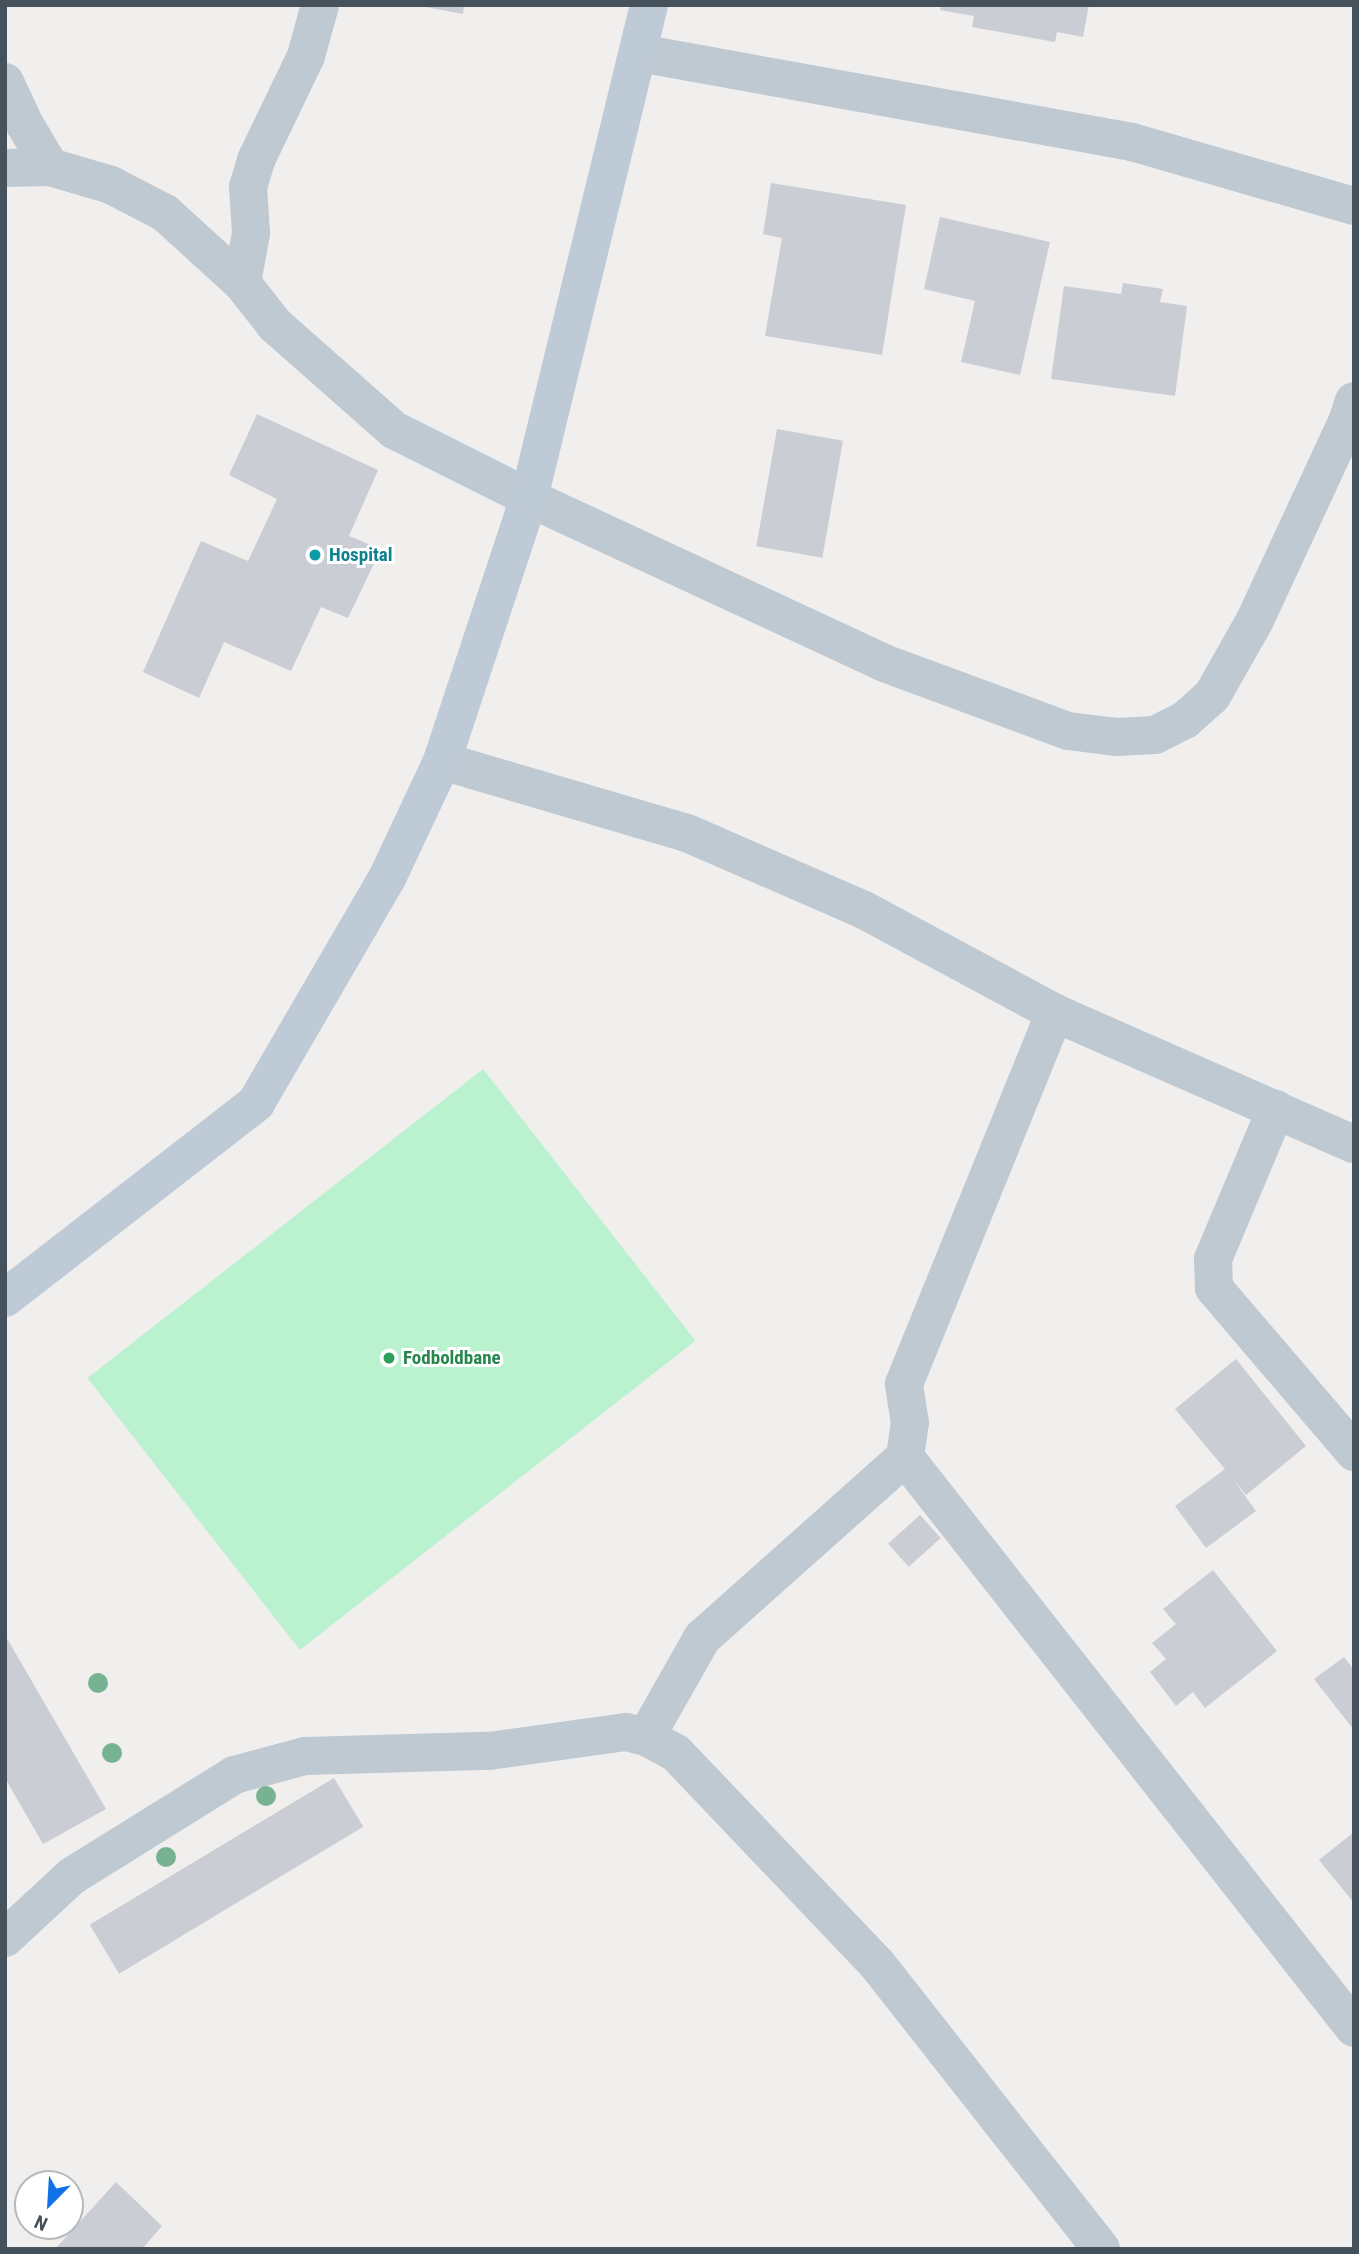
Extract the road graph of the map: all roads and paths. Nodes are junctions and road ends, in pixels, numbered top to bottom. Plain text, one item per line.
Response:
1 (320, 5) edge
2 (649, 5) edge
3 (639, 53) junction
4 (5, 82) edge
5 (50, 167) junction
6 (5, 168) edge
7 (1354, 206) edge
8 (242, 283) junction
9 (1354, 401) edge
10 (529, 498) junction
11 (442, 761) junction
12 (1055, 1013) junction
13 (1276, 1109) junction
14 (1354, 1144) edge
15 (5, 1298) edge
16 (1354, 1452) edge
17 (905, 1457) junction
18 (646, 1737) junction
19 (5, 1938) edge
20 (1354, 2028) edge
21 (1101, 2249) edge

1 - 8 street
2 - 3 street
3 - 7 street
3 - 10 street
4 - 5 street
5 - 6 street
5 - 8 street
8 - 10 street
9 - 10 street
10 - 11 street
11 - 12 street
11 - 15 street
12 - 13 street
12 - 17 street
13 - 14 street
13 - 16 street
17 - 18 street
17 - 20 street
18 - 19 street
18 - 21 street

